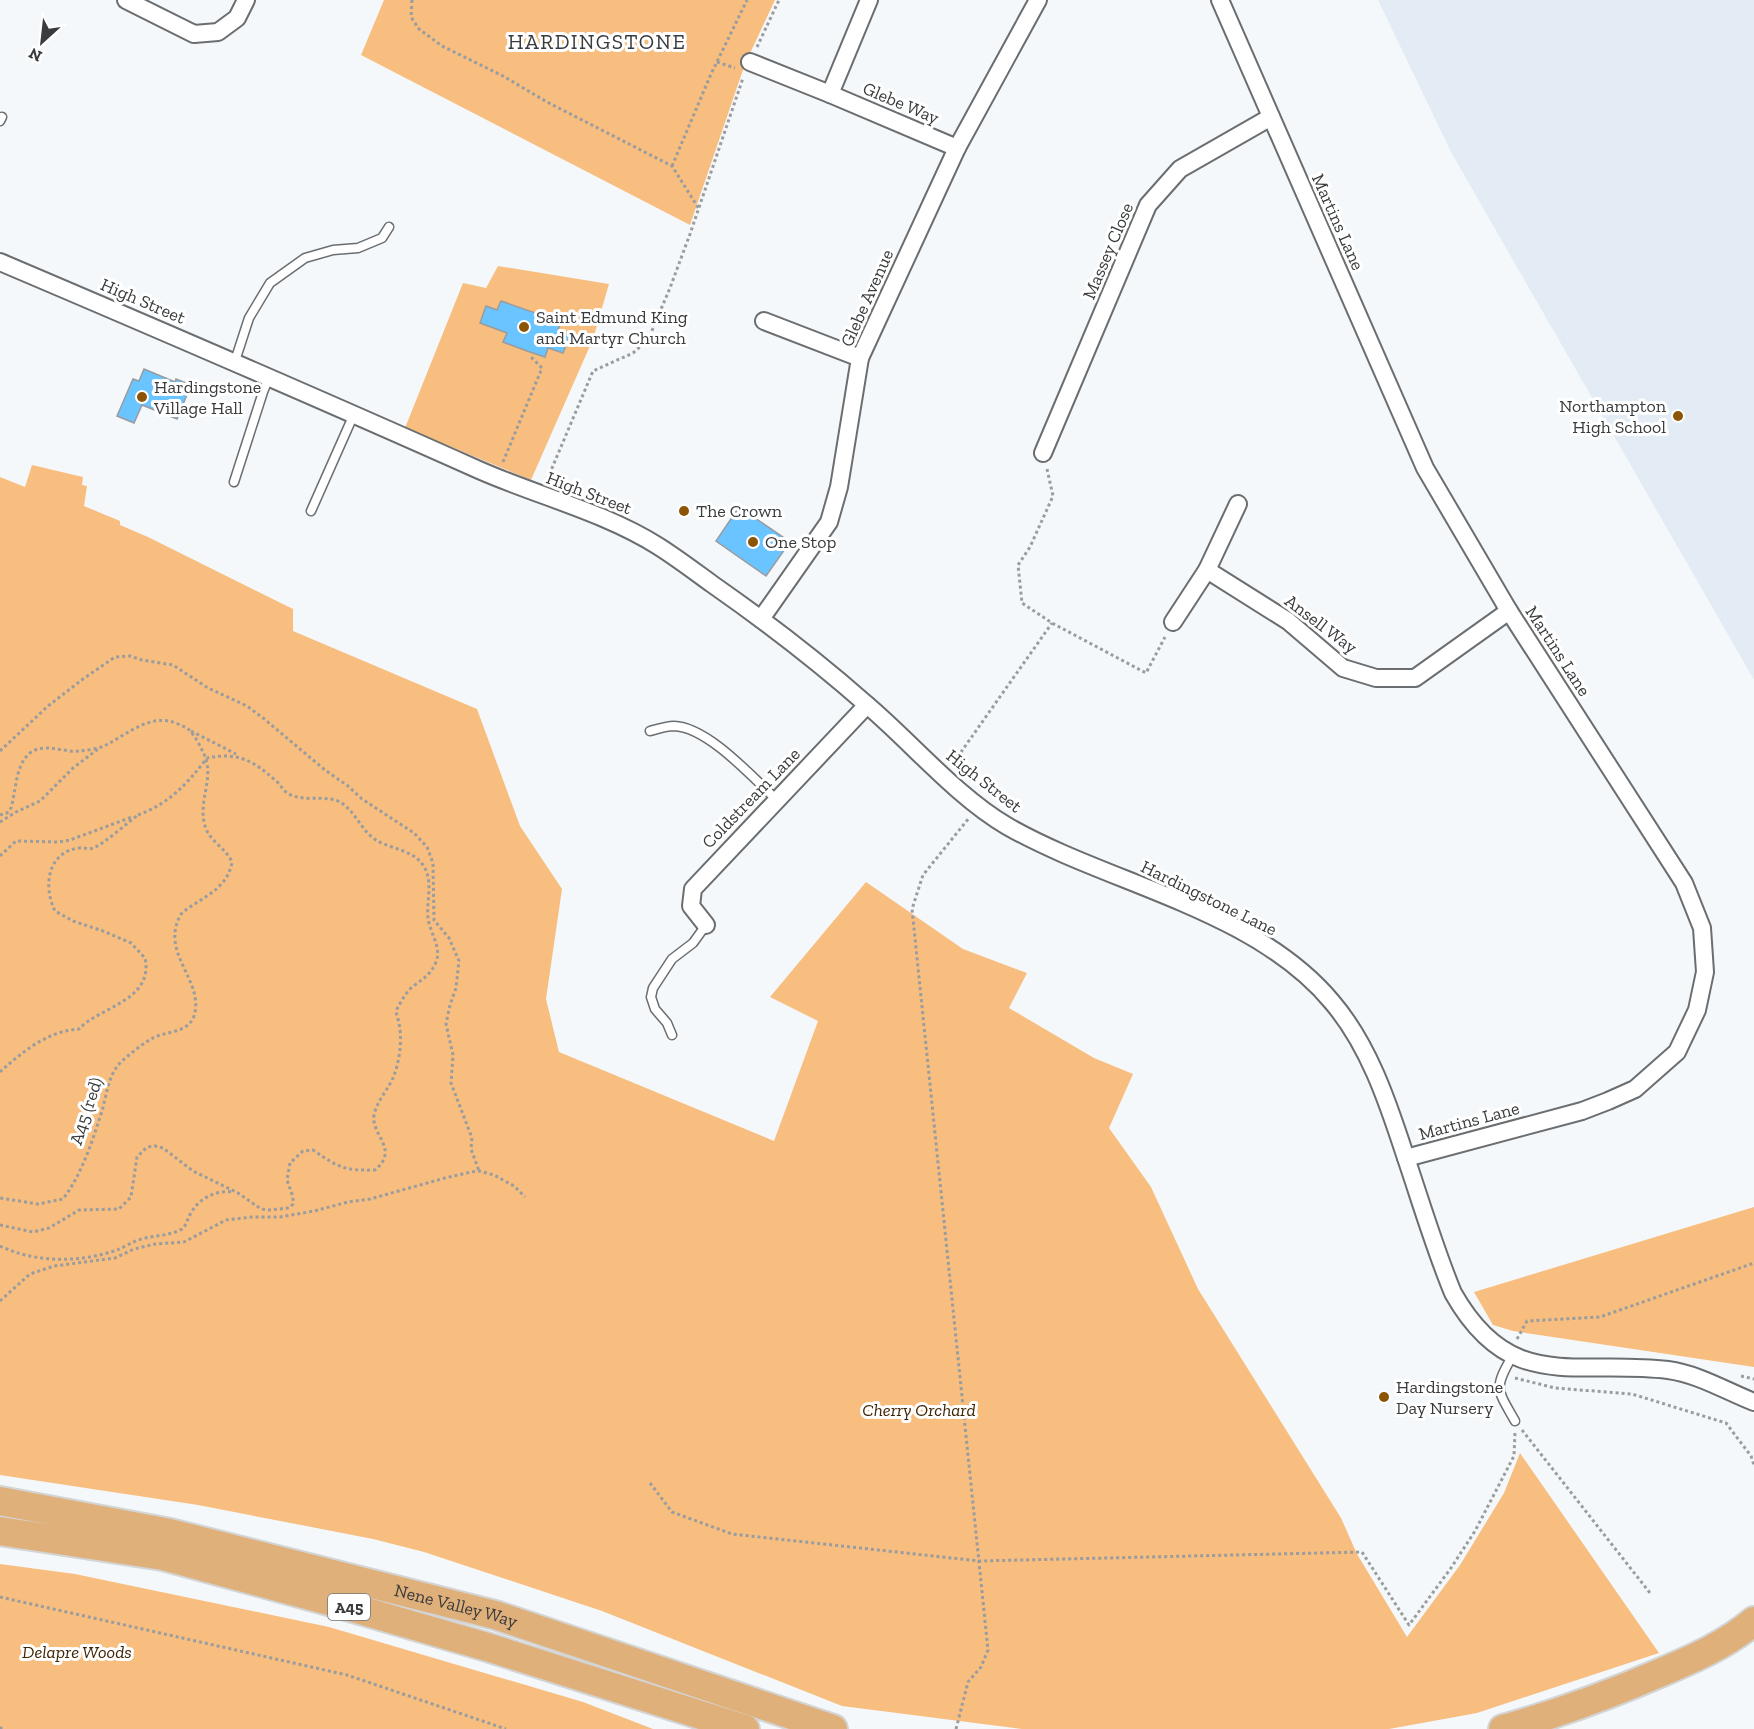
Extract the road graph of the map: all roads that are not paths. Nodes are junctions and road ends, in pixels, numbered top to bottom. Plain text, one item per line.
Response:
1 (126, 0) edge
2 (246, 0) edge
3 (869, 0) edge
4 (1038, 0) edge
5 (1220, 0) edge
6 (748, 67) road end
7 (830, 94) junction
8 (1271, 117) junction
9 (957, 148) junction
10 (389, 227) dead end
11 (0, 262) edge
12 (764, 321) dead end
13 (860, 358) junction
14 (235, 361) junction
15 (270, 377) junction
16 (354, 414) junction
17 (1043, 453) road end
18 (234, 482) dead end
19 (1238, 504) dead end
20 (311, 511) dead end
21 (1207, 570) junction
22 (1509, 611) junction
23 (761, 619) junction
24 (1173, 622) road end
25 (867, 705) junction
26 (650, 731) dead end
27 (777, 800) junction
28 (1099, 868) joint
29 (706, 925) joint
30 (672, 1035) dead end
31 (1406, 1158) junction
32 (1514, 1348) junction
33 (1738, 1396) junction
34 (1754, 1402) edge
35 (1754, 1410) edge
36 (1515, 1421) road end
37 (0, 1501) edge
38 (0, 1531) edge
39 (1754, 1621) edge
40 (692, 1711) junction
41 (734, 1729) edge
42 (745, 1729) edge
43 (833, 1729) edge
44 (1503, 1729) edge

1 - 2 street
3 - 7 street
4 - 9 street, Glebe Avenue
5 - 8 street, Martins Lane
6 - 7 street, Glebe Way
7 - 9 street, Glebe Way
8 - 17 street, Massey Close
8 - 22 street, Martins Lane
9 - 13 street, Glebe Avenue
10 - 14 lane
11 - 14 street, High Street
12 - 13 street
13 - 23 street, Glebe Avenue
14 - 15 street, High Street
15 - 16 street, High Street
15 - 18 lane
16 - 20 lane
16 - 23 street, High Street
19 - 21 street
21 - 22 street, Ansell Way
21 - 24 street
22 - 31 street, Martins Lane
23 - 25 street, High Street
25 - 27 street, Coldstream Lane
25 - 28 street, High Street
26 - 27 lane
27 - 29 street, Coldstream Lane
28 - 31 street, Hardingstone Lane
29 - 30 lane
31 - 32 street, Hardingstone Lane
32 - 33 street, Hardingstone Lane
32 - 36 lane
33 - 34 street, Hardingstone Lane
33 - 35 street, Hardingstone Lane
37 - 43 highway, Nene Valley Way / A45
38 - 40 highway, Nene Valley Way / A45
39 - 44 highway
40 - 41 highway
40 - 42 highway, Nene Valley Way / A45

